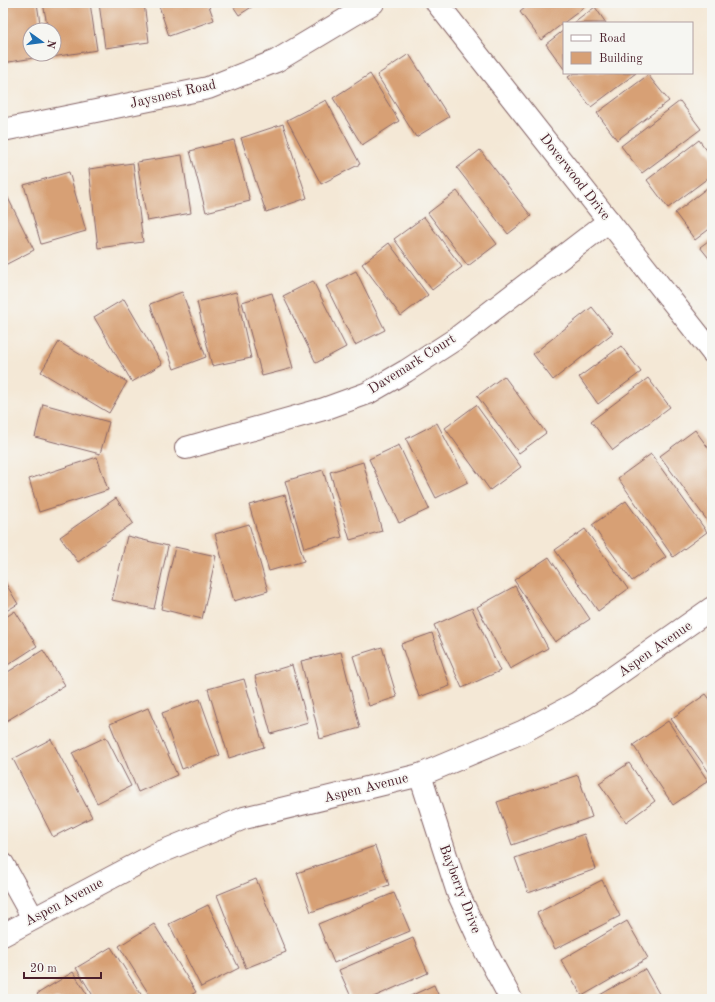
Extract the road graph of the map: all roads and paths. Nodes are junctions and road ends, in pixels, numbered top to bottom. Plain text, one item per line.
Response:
1 (373, 3) edge
2 (437, 3) edge
3 (3, 130) edge
4 (609, 221) junction
5 (712, 352) edge
6 (186, 448) dead end
7 (712, 608) edge
8 (420, 775) junction
9 (3, 864) edge
10 (33, 918) junction
11 (3, 935) edge
12 (511, 999) edge

1 - 3 street, Jaysnest Road
2 - 4 street, Doverwood Drive
4 - 5 street, Doverwood Drive
4 - 6 street, Davemark Court
7 - 8 street, Aspen Avenue
8 - 10 street, Aspen Avenue
8 - 12 street, Bayberry Drive
9 - 10 street
10 - 11 street, Aspen Avenue

